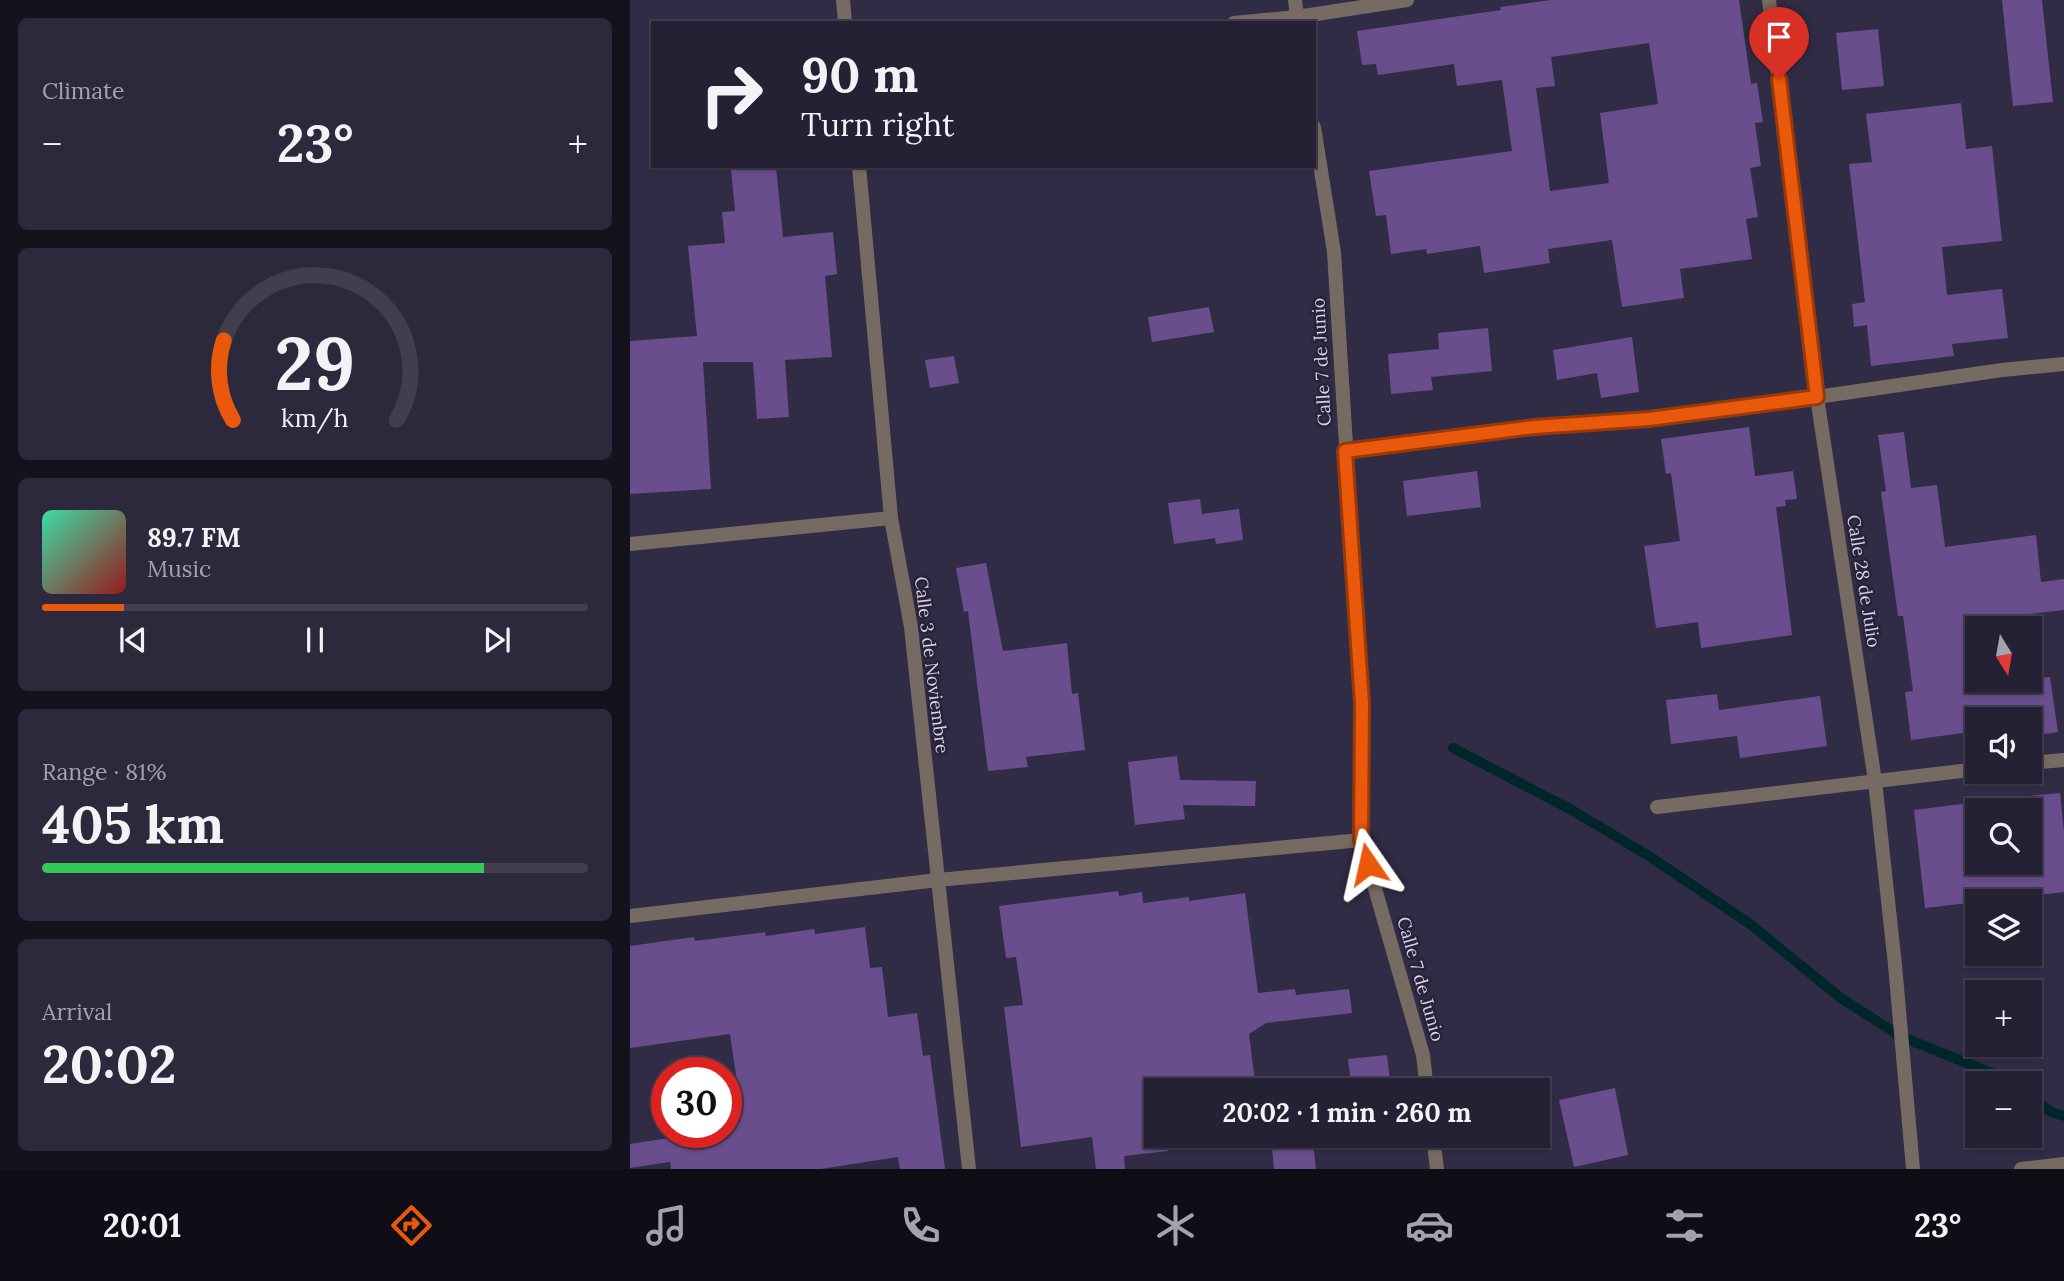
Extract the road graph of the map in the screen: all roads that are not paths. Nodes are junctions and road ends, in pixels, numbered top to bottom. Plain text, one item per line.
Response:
1 (842, 0) edge
2 (1295, 0) edge
3 (1407, 0) edge
4 (1769, 0) edge
5 (1298, 20) edge
6 (845, 21) edge
7 (1277, 21) edge
8 (1316, 140) edge
9 (859, 168) edge
10 (2064, 364) edge
11 (1817, 397) junction
12 (1345, 451) junction
13 (891, 518) junction
14 (630, 544) edge
15 (2064, 760) edge
16 (2042, 762) edge
17 (1965, 771) edge
18 (1875, 781) junction
19 (1657, 807) dead end
20 (1361, 840) junction
21 (938, 880) junction
22 (630, 916) edge
23 (1426, 1078) edge
24 (1434, 1148) edge
25 (2064, 1164) edge
26 (969, 1169) edge
27 (1437, 1169) edge
28 (1913, 1169) edge
29 (2021, 1169) edge

1 - 6 street
2 - 5 street
3 - 5 street
4 - 11 street, Calle 28 de Julio
5 - 7 street
8 - 12 street, Calle 7 de Junio
9 - 13 street, Calle 3 de Noviembre
10 - 11 street
11 - 12 street
11 - 18 street, Calle 28 de Julio
12 - 20 street, Calle 7 de Junio
13 - 14 street
13 - 21 street, Calle 3 de Noviembre
15 - 16 street
17 - 18 street
18 - 19 street
18 - 28 street, Calle 28 de Julio
20 - 21 street
20 - 23 street, Calle 7 de Junio
21 - 22 street
21 - 26 street, Calle 3 de Noviembre
24 - 27 street
25 - 29 street

